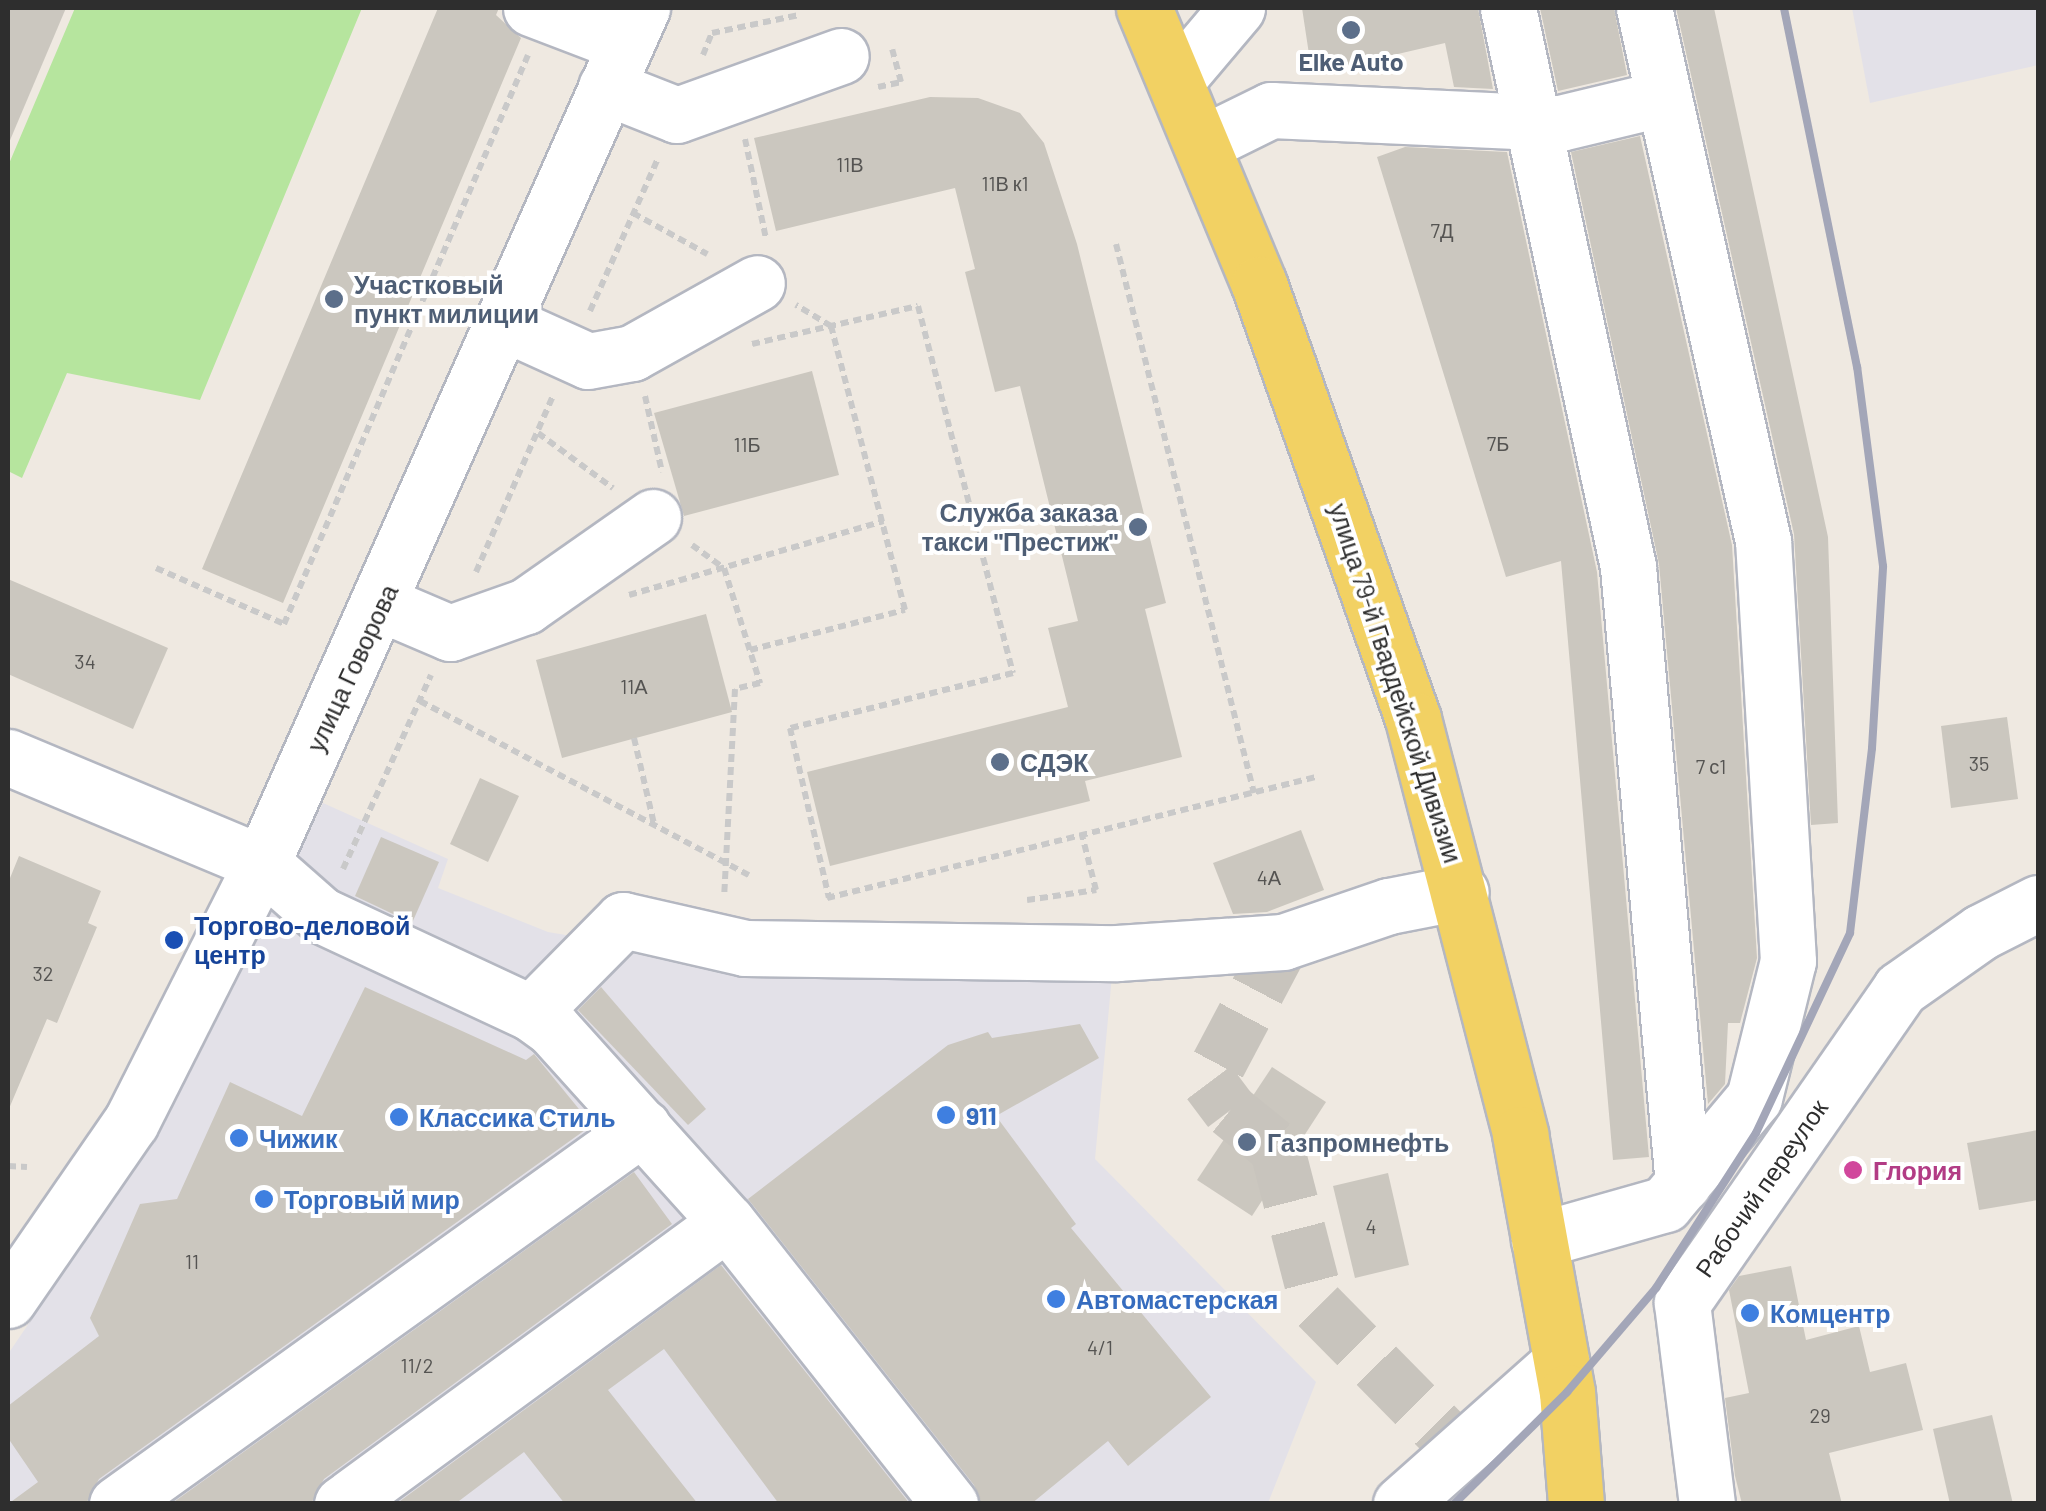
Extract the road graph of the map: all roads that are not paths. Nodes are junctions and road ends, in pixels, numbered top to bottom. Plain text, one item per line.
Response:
1 (1144, 8) edge
2 (1237, 8) edge
3 (1508, 8) edge
4 (1644, 8) edge
5 (538, 11) edge
6 (624, 46) edge
7 (841, 56) dead end
8 (1177, 80) junction
9 (1664, 98) junction
10 (1532, 120) junction
11 (1204, 143) junction
12 (767, 289) road end
13 (504, 323) junction
14 (658, 498) road end
15 (382, 604) junction
16 (8, 757) edge
17 (262, 863) junction
18 (1462, 892) junction
19 (2038, 903) edge
20 (531, 1013) junction
21 (642, 1127) junction
22 (1683, 1184) junction
23 (727, 1222) junction
24 (1539, 1240) junction
25 (8, 1300) edge
26 (1561, 1362) junction
27 (117, 1504) edge
28 (342, 1504) edge
29 (950, 1504) edge
30 (1401, 1504) edge
31 (1576, 1504) edge
32 (1707, 1504) edge

1 - 8 main road, улица 79-й Гвардейской Дивизии
2 - 8 street
3 - 10 street
4 - 9 street
5 - 6 street
6 - 7 street
6 - 13 street, улица Говорова
8 - 11 main road, улица 79-й Гвардейской Дивизии
9 - 10 street
9 - 22 street
10 - 11 street
10 - 22 street
11 - 18 main road, улица 79-й Гвардейской Дивизии
12 - 13 street
13 - 15 street, улица Говорова
14 - 15 street
15 - 17 street, улица Говорова
16 - 17 street
17 - 20 street
17 - 25 street, улица Говорова
18 - 20 street
18 - 24 main road, улица 79-й Гвардейской Дивизии
19 - 32 street, Рабочий переулок
20 - 21 street
21 - 23 street
21 - 27 street
22 - 24 street
23 - 28 street
23 - 29 street
24 - 26 main road, улица 79-й Гвардейской Дивизии
26 - 30 street
26 - 31 main road, улица 79-й Гвардейской Дивизии

